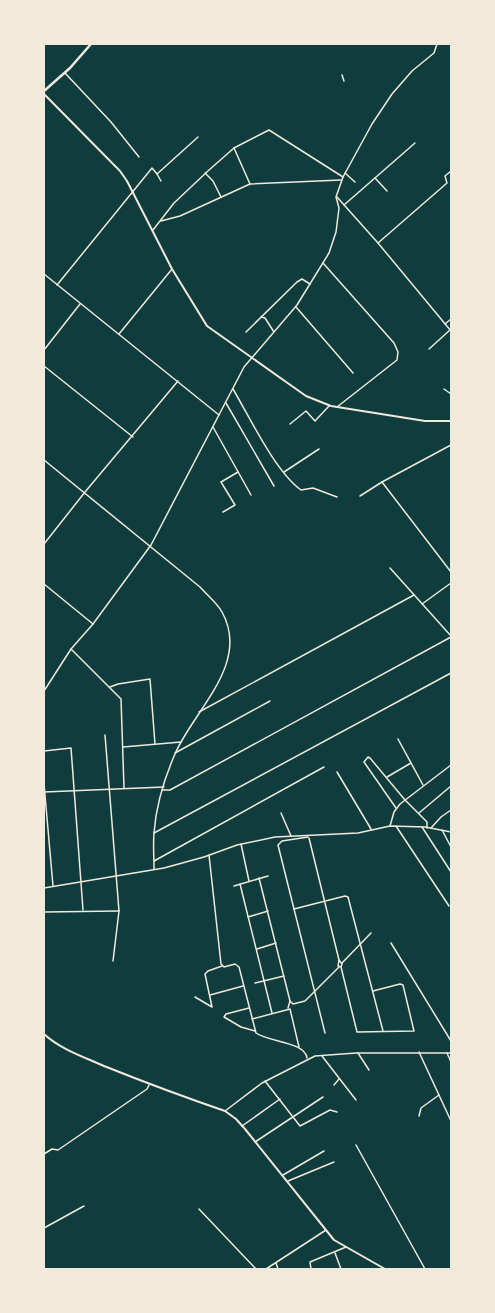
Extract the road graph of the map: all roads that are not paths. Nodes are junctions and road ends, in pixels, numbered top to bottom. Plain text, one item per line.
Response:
1 (91, 44) edge
2 (437, 44) edge
3 (65, 73) junction
4 (342, 75) dead end
5 (344, 81) dead end
6 (44, 91) edge
7 (44, 94) edge
8 (198, 137) dead end
9 (415, 143) dead end
10 (234, 148) junction
11 (139, 157) dead end
12 (451, 171) edge
13 (156, 173) junction
14 (205, 173) junction
15 (345, 173) junction
16 (343, 177) junction
17 (375, 178) junction
18 (342, 180) junction
19 (161, 181) dead end
20 (355, 182) dead end
21 (250, 184) junction
22 (132, 191) junction
23 (388, 191) dead end
24 (336, 196) junction
25 (221, 197) junction
26 (344, 205) junction
27 (161, 221) junction
28 (152, 232) junction
29 (378, 242) junction
30 (323, 264) junction
31 (172, 269) junction
32 (44, 274) edge
33 (310, 284) junction
34 (57, 285) junction
35 (80, 304) junction
36 (296, 307) junction
37 (261, 317) junction
38 (451, 319) edge
39 (445, 324) junction
40 (450, 330) edge
41 (246, 332) dead end
42 (274, 332) junction
43 (119, 334) junction
44 (429, 349) dead end
45 (44, 350) edge
46 (251, 357) junction
47 (44, 366) edge
48 (353, 373) dead end
49 (178, 381) junction
50 (233, 389) junction
51 (444, 389) dead end
52 (451, 394) edge
53 (226, 403) junction
54 (329, 406) junction
55 (337, 407) junction
56 (219, 415) junction
57 (451, 421) edge
58 (290, 424) dead end
59 (213, 427) junction
60 (133, 437) junction
61 (451, 445) edge
62 (319, 449) dead end
63 (44, 460) edge
64 (238, 472) junction
65 (283, 472) junction
66 (382, 482) junction
67 (274, 486) dead end
68 (84, 492) junction
69 (251, 496) dead end
70 (360, 496) dead end
71 (337, 497) dead end
72 (223, 512) dead end
73 (44, 544) edge
74 (151, 545) junction
75 (390, 568) dead end
76 (451, 572) edge
77 (451, 583) edge
78 (44, 584) edge
79 (414, 594) junction
80 (422, 604) junction
81 (93, 624) junction
82 (451, 636) edge
83 (71, 649) junction
84 (451, 672) edge
85 (110, 688) junction
86 (44, 691) edge
87 (270, 701) dead end
88 (200, 712) junction
89 (105, 735) dead end
90 (398, 739) dead end
91 (181, 742) junction
92 (155, 744) junction
93 (123, 747) junction
94 (44, 751) edge
95 (175, 753) junction
96 (411, 763) junction
97 (451, 765) edge
98 (324, 768) dead end
99 (337, 772) dead end
100 (387, 777) junction
101 (44, 784) edge
102 (423, 785) junction
103 (451, 786) edge
104 (164, 787) junction
105 (124, 788) junction
106 (109, 789) junction
107 (75, 790) junction
108 (162, 790) junction
109 (44, 792) edge
110 (405, 800) junction
111 (396, 808) junction
112 (451, 810) edge
113 (281, 813) dead end
114 (419, 813) junction
115 (390, 826) junction
116 (396, 826) junction
117 (422, 827) junction
118 (427, 828) junction
119 (431, 828) junction
120 (372, 829) junction
121 (442, 830) junction
122 (451, 832) edge
123 (154, 833) junction
124 (308, 834) junction
125 (291, 836) junction
126 (308, 837) junction
127 (241, 844) junction
128 (451, 847) edge
129 (209, 855) junction
130 (154, 861) junction
131 (154, 869) junction
132 (451, 872) edge
133 (117, 876) junction
134 (268, 876) dead end
135 (259, 878) junction
136 (82, 881) junction
137 (249, 881) junction
138 (240, 884) junction
139 (53, 886) junction
140 (234, 886) dead end
141 (44, 888) edge
142 (324, 902) junction
143 (449, 906) dead end
144 (294, 909) junction
145 (83, 910) junction
146 (119, 911) junction
147 (44, 912) edge
148 (268, 912) junction
149 (248, 917) junction
150 (371, 933) dead end
151 (276, 943) junction
152 (360, 944) junction
153 (391, 944) dead end
154 (256, 949) junction
155 (339, 960) junction
156 (113, 961) dead end
157 (342, 963) junction
158 (222, 966) junction
159 (340, 967) junction
160 (284, 976) junction
161 (264, 981) junction
162 (255, 983) dead end
163 (243, 986) junction
164 (315, 991) junction
165 (373, 991) junction
166 (210, 995) junction
167 (195, 997) dead end
168 (290, 1001) junction
169 (249, 1008) junction
170 (288, 1008) junction
171 (272, 1013) junction
172 (252, 1019) junction
173 (254, 1031) junction
174 (383, 1032) junction
175 (325, 1033) dead end
176 (44, 1034) edge
177 (451, 1041) edge
178 (299, 1047) junction
179 (419, 1052) junction
180 (358, 1053) junction
181 (447, 1053) junction
182 (451, 1053) edge
183 (322, 1056) junction
184 (308, 1058) junction
185 (451, 1062) edge
186 (369, 1070) dead end
187 (339, 1079) junction
188 (265, 1082) junction
189 (149, 1085) junction
190 (334, 1085) dead end
191 (439, 1095) junction
192 (323, 1097) dead end
193 (280, 1099) junction
194 (356, 1100) dead end
195 (225, 1111) junction
196 (337, 1112) dead end
197 (419, 1116) dead end
198 (293, 1117) junction
199 (451, 1121) edge
200 (242, 1126) junction
201 (255, 1142) junction
202 (356, 1145) dead end
203 (324, 1151) dead end
204 (44, 1154) edge
205 (334, 1162) dead end
206 (282, 1176) junction
207 (287, 1182) junction
208 (84, 1206) dead end
209 (199, 1209) dead end
210 (44, 1228) edge
211 (326, 1230) junction
212 (347, 1247) junction
213 (335, 1253) junction
214 (276, 1263) junction
215 (256, 1269) edge
216 (266, 1269) edge
217 (278, 1269) edge
218 (311, 1269) edge
219 (341, 1269) edge
220 (386, 1269) edge
221 (424, 1269) edge

1 - 3 highway
2 - 15 street
3 - 6 highway
3 - 11 street
4 - 5 street
7 - 22 street
8 - 13 street
9 - 17 street
10 - 14 street
10 - 16 street
10 - 21 street
12 - 29 street
13 - 19 street
13 - 22 street
14 - 25 street
14 - 27 street
15 - 16 street
15 - 20 street
16 - 18 street
17 - 23 street
17 - 26 street
18 - 21 street
18 - 24 street
21 - 25 street
22 - 28 street
22 - 34 street
24 - 26 street
24 - 30 street
25 - 27 street
26 - 29 street
27 - 28 street
28 - 31 street
29 - 39 street
30 - 33 street
30 - 55 street
31 - 43 street
31 - 46 street
32 - 34 street
33 - 36 street
33 - 37 street
34 - 35 street
35 - 43 street
35 - 45 street
36 - 42 street
36 - 48 street
37 - 41 street
37 - 42 street
38 - 39 street
39 - 40 street
40 - 44 street
42 - 46 street
43 - 49 street
46 - 50 street
46 - 54 street
47 - 60 street
49 - 56 street
49 - 60 street
50 - 53 street
50 - 65 street
51 - 52 street
53 - 56 street
53 - 67 street
54 - 55 street
54 - 58 street
55 - 57 street
56 - 59 street
59 - 64 street
59 - 74 street
60 - 68 street
61 - 66 street
62 - 65 street
63 - 68 street
64 - 69 street
64 - 72 street
65 - 71 street
66 - 70 street
66 - 76 street
68 - 73 street
68 - 74 street
74 - 81 street
74 - 88 street
75 - 79 street
77 - 80 street
78 - 81 street
79 - 80 street
79 - 88 street
80 - 82 street
81 - 83 street
82 - 108 street
83 - 85 street
83 - 86 street
84 - 123 street
85 - 92 street
85 - 93 street
87 - 95 street
88 - 91 street
89 - 106 street
90 - 96 street
91 - 92 street
91 - 95 street
92 - 93 street
93 - 105 street
94 - 107 street
95 - 104 street
96 - 100 street
96 - 102 street
97 - 102 street
98 - 130 street
99 - 120 street
100 - 110 street
100 - 111 street
101 - 109 street
102 - 110 street
103 - 114 street
104 - 105 street
104 - 108 street
105 - 106 street
106 - 107 street
106 - 133 street
107 - 109 street
107 - 136 street
108 - 123 street
109 - 139 street
110 - 111 street
110 - 114 street
111 - 115 street
112 - 119 street
113 - 125 street
114 - 118 street
115 - 116 street
115 - 120 street
116 - 117 street
116 - 143 street
117 - 118 street
117 - 132 street
118 - 119 street
119 - 121 street
120 - 124 street
121 - 122 street
121 - 128 street
123 - 130 street
124 - 125 street
124 - 126 street
125 - 127 street
126 - 142 street
126 - 144 street
127 - 129 street
127 - 137 street
129 - 131 street
129 - 158 street
130 - 131 street
131 - 133 street
133 - 136 street
133 - 146 street
134 - 135 street
135 - 137 street
135 - 148 street
136 - 139 street
136 - 145 street
137 - 138 street
138 - 140 street
138 - 149 street
139 - 141 street
142 - 144 street
142 - 152 street
142 - 155 street
144 - 164 street
145 - 146 street
145 - 147 street
146 - 156 street
148 - 149 street
148 - 151 street
149 - 154 street
150 - 152 street
151 - 154 street
151 - 160 street
152 - 157 street
152 - 165 street
153 - 177 street
154 - 161 street
155 - 157 street
155 - 159 street
157 - 159 street
158 - 163 street
158 - 166 street
159 - 164 street
159 - 174 street
160 - 161 street
160 - 168 street
161 - 162 street
161 - 171 street
163 - 166 street
163 - 169 street
164 - 168 street
164 - 175 street
165 - 174 street
165 - 174 street
166 - 167 street
168 - 170 street
169 - 172 street
169 - 173 street
170 - 171 street
170 - 178 street
171 - 172 street
172 - 173 street
173 - 178 street
176 - 189 street
178 - 184 street
179 - 180 street
179 - 181 street
179 - 191 street
180 - 183 street
180 - 186 street
181 - 182 street
181 - 185 street
183 - 184 street
183 - 187 street
184 - 188 street
187 - 190 street
187 - 194 street
188 - 193 street
188 - 195 street
189 - 195 street
189 - 204 street
191 - 197 street
191 - 199 street
192 - 198 street
193 - 198 street
193 - 200 street
195 - 200 street
196 - 198 street
198 - 201 street
200 - 201 street
201 - 206 street
202 - 221 street
203 - 206 street
205 - 207 street
206 - 207 street
207 - 211 street
208 - 210 street
209 - 215 street
211 - 212 street
211 - 214 street
212 - 213 street
212 - 220 street
213 - 218 street
213 - 219 street
214 - 216 street
214 - 217 street

